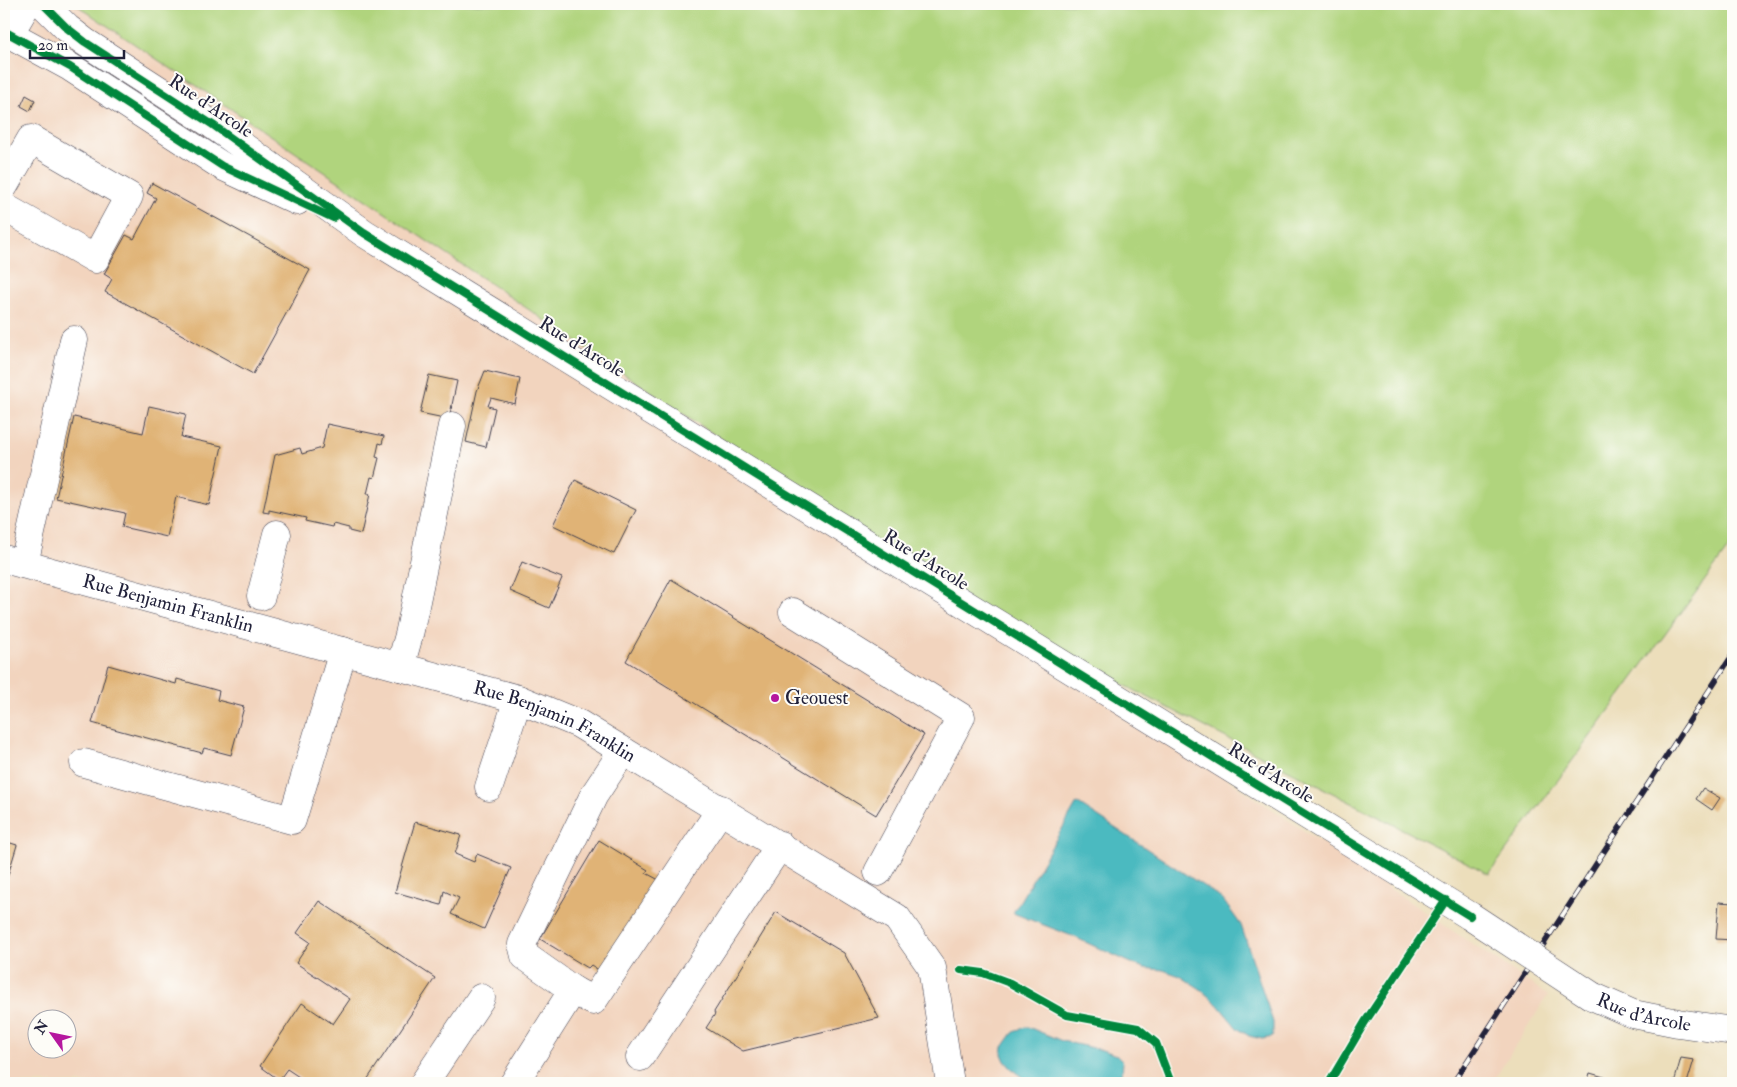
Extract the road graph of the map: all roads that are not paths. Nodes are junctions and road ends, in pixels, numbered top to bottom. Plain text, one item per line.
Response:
1 (27, 4) edge
2 (43, 4) edge
3 (4, 31) edge
4 (4, 186) edge
5 (4, 208) edge
6 (364, 233) junction
7 (74, 340) dead end
8 (452, 426) dead end
9 (277, 534) dead end
10 (14, 562) edge
11 (261, 596) dead end
12 (793, 612) dead end
13 (343, 652) junction
14 (400, 667) junction
15 (518, 699) junction
16 (623, 751) junction
17 (84, 763) dead end
18 (490, 787) dead end
19 (722, 809) junction
20 (780, 845) junction
21 (878, 872) dead end
22 (573, 990) junction
23 (481, 998) dead end
24 (1733, 1031) edge
25 (640, 1057) dead end
26 (424, 1083) edge
27 (514, 1083) edge
28 (950, 1083) edge

1 - 3 main road
2 - 6 main road, Rue d'Arcole
3 - 6 main road, Rue d'Arcole
4 - 5 main road
6 - 24 main road, Rue d'Arcole, bridge
7 - 10 main road
8 - 14 main road
9 - 11 main road
10 - 13 main road, Rue Benjamin Franklin
12 - 21 main road
13 - 14 main road, Rue Benjamin Franklin
13 - 17 main road
14 - 15 main road, Rue Benjamin Franklin
15 - 16 main road, Rue Benjamin Franklin
15 - 18 main road
16 - 19 main road, Rue Benjamin Franklin
16 - 22 main road
19 - 20 main road, Rue Benjamin Franklin
19 - 22 main road
20 - 25 main road
20 - 28 main road, Rue Benjamin Franklin
22 - 27 main road
23 - 26 main road

